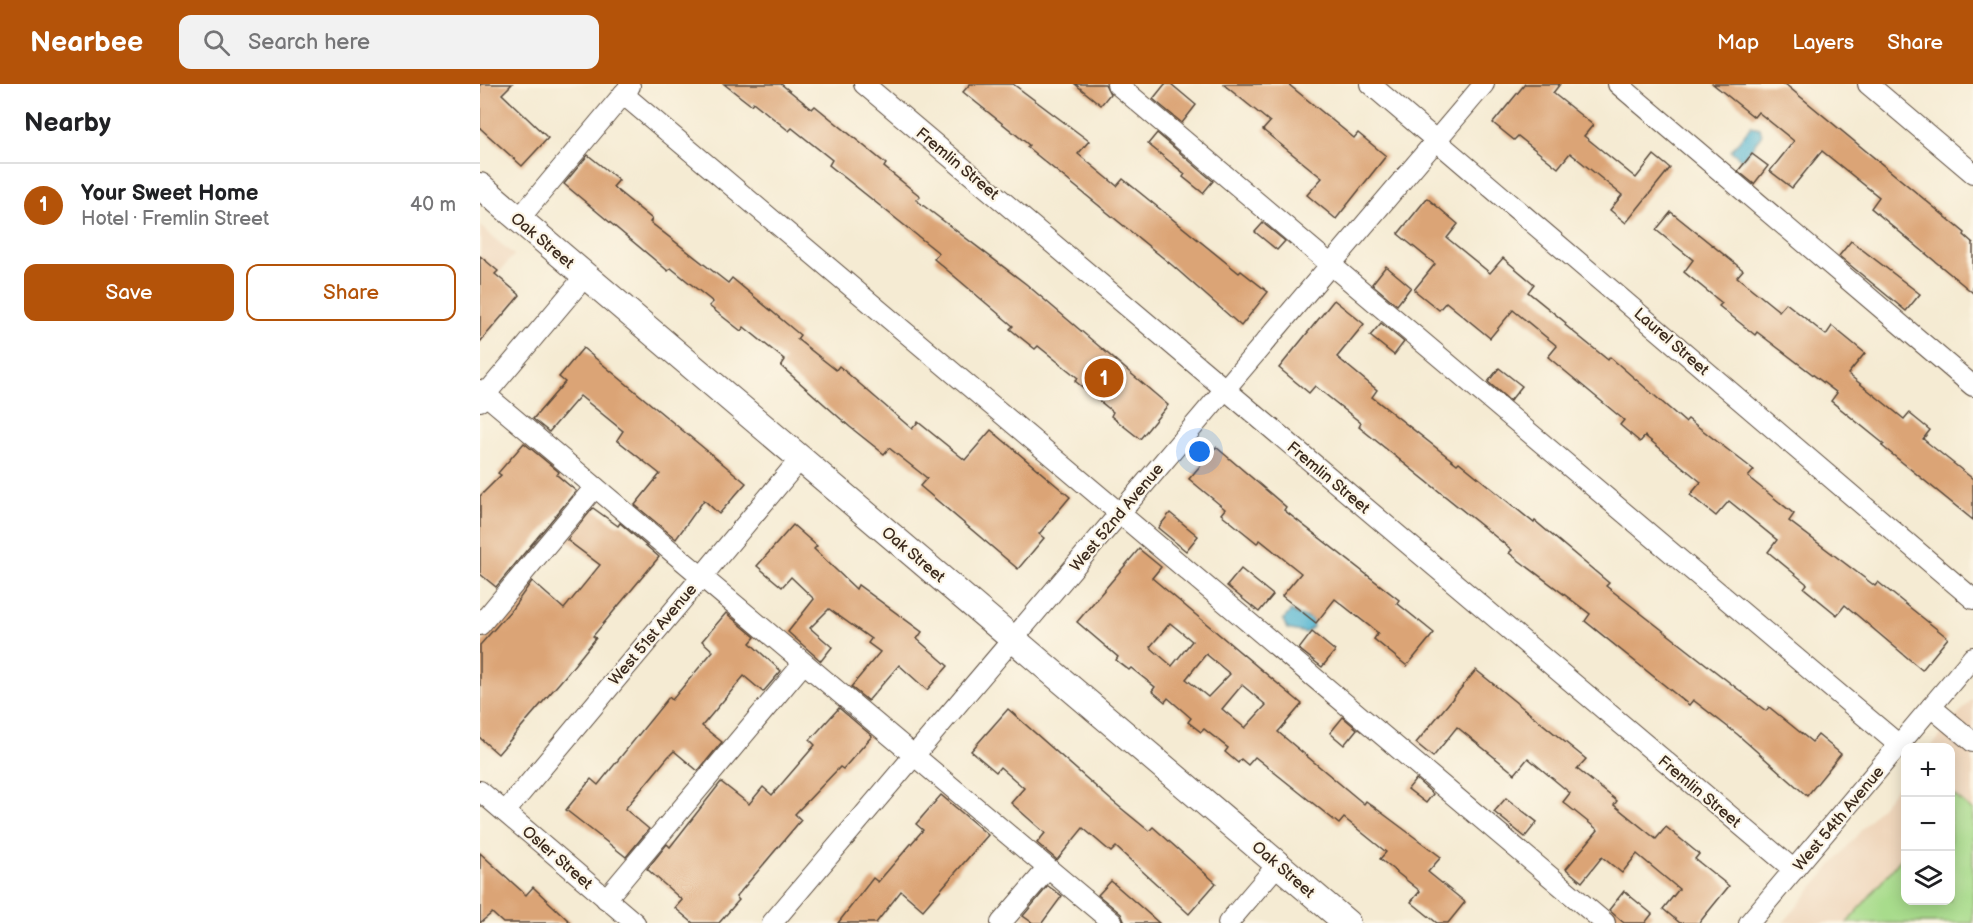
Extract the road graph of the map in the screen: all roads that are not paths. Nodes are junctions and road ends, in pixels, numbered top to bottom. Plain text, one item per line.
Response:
1 (864, 84) edge
2 (1117, 84) edge
3 (1370, 84) edge
4 (1484, 84) edge
5 (1618, 84) edge
6 (1868, 84) edge
7 (628, 89) edge
8 (1436, 140) junction
9 (1973, 173) edge
10 (481, 188) edge
11 (519, 219) junction
12 (1330, 265) junction
13 (586, 275) junction
14 (1973, 386) edge
15 (1225, 388) junction
16 (482, 396) edge
17 (801, 458) junction
18 (595, 488) junction
19 (1120, 512) junction
20 (700, 575) junction
21 (1973, 599) edge
22 (480, 625) edge
23 (1012, 638) junction
24 (1973, 657) edge
25 (803, 664) junction
26 (1931, 707) junction
27 (1973, 742) edge
28 (1899, 745) junction
29 (916, 755) junction
30 (480, 791) edge
31 (505, 812) junction
32 (1279, 863) junction
33 (1048, 868) junction
34 (1794, 870) junction
35 (606, 899) junction
36 (635, 923) edge
37 (772, 923) edge
38 (1001, 923) edge
39 (1113, 923) edge
40 (1228, 923) edge
41 (1347, 923) edge
42 (1605, 923) edge
43 (1749, 923) edge

1 - 15 street, Fremlin Street
2 - 12 street
3 - 8 street, Laurel Street
4 - 8 street, West 52nd Avenue
5 - 14 street
6 - 9 street
7 - 11 street
7 - 19 street
8 - 12 street, West 52nd Avenue
8 - 21 street, Laurel Street
10 - 11 main road, Oak Street
11 - 13 main road, Oak Street
12 - 15 street, West 52nd Avenue
12 - 28 street
13 - 16 street
13 - 17 main road, Oak Street
15 - 19 street, West 52nd Avenue
15 - 34 street, Fremlin Street
16 - 18 street
17 - 20 street, West 51st Avenue
17 - 23 main road, Oak Street
18 - 20 street
18 - 22 street
19 - 23 street, West 52nd Avenue
19 - 42 street
20 - 25 street
20 - 31 street, West 51st Avenue
23 - 29 street, West 52nd Avenue
23 - 32 main road, Oak Street
24 - 26 street, West 54th Avenue
25 - 29 street
25 - 35 street
26 - 27 street
26 - 28 street, West 54th Avenue
28 - 34 street, West 54th Avenue
29 - 33 street
29 - 37 street, West 52nd Avenue
30 - 31 street, Osler Street
31 - 35 street, Osler Street
32 - 40 street
32 - 41 main road, Oak Street
33 - 38 street
33 - 39 street
34 - 43 street, West 54th Avenue
35 - 36 street, Osler Street

